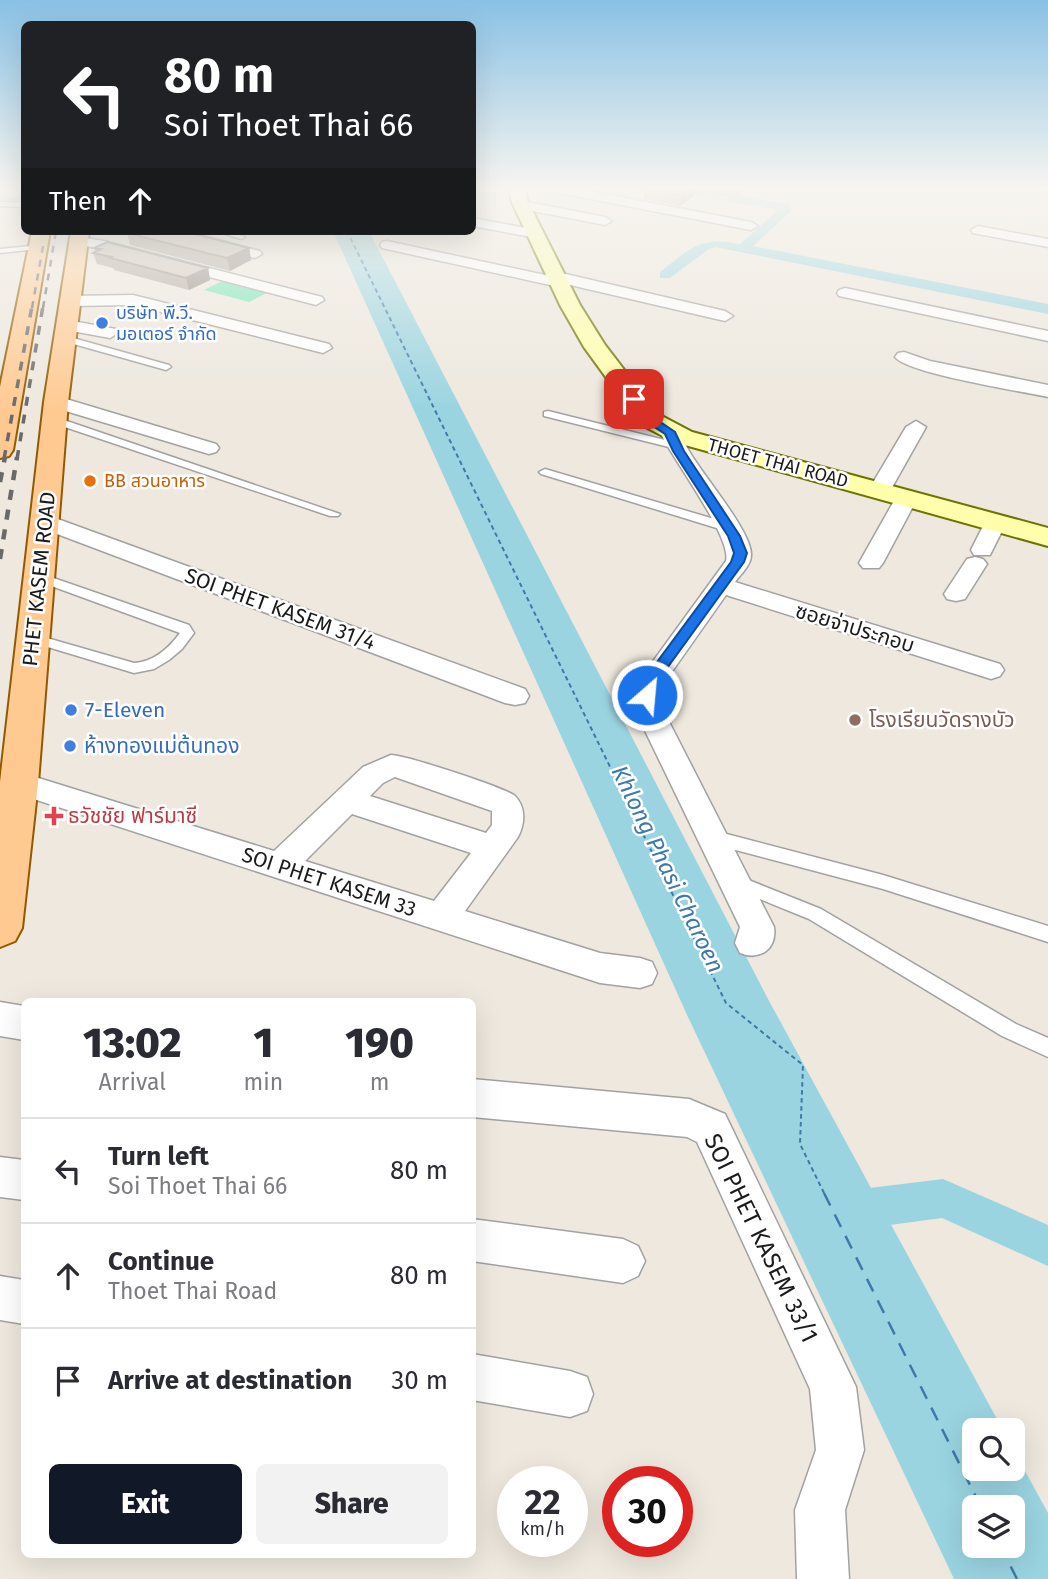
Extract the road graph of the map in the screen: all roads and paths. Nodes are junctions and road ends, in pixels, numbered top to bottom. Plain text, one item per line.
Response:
1 (35, 262) edge
2 (80, 262) edge
3 (168, 262) edge
4 (471, 262) edge
5 (548, 262) edge
6 (558, 279) junction
7 (845, 293) dead end
8 (316, 300) dead end
9 (725, 316) dead end
10 (110, 333) dead end
11 (66, 335) junction
12 (1048, 336) edge
13 (20, 345) junction
14 (323, 348) dead end
15 (904, 357) dead end
16 (166, 367) dead end
17 (16, 372) junction
18 (1048, 391) edge
19 (5, 397) edge
20 (55, 411) junction
21 (548, 414) dead end
22 (2, 424) edge
23 (916, 427) dead end
24 (673, 439) junction
25 (209, 447) dead end
26 (0, 450) edge
27 (545, 472) dead end
28 (879, 491) junction
29 (906, 499) junction
30 (334, 514) dead end
31 (44, 521) junction
32 (995, 523) junction
33 (727, 527) junction
34 (1048, 537) edge
35 (871, 563) dead end
36 (39, 577) junction
37 (719, 585) junction
38 (956, 594) dead end
39 (33, 638) junction
40 (991, 670) dead end
41 (515, 696) dead end
42 (19, 783) junction
43 (349, 801) junction
44 (715, 838) junction
45 (493, 848) junction
46 (279, 867) junction
47 (734, 881) junction
48 (442, 918) junction
49 (0, 928) edge
50 (1048, 934) edge
51 (755, 935) dead end
52 (640, 972) dead end
53 (0, 1018) edge
54 (21, 1022) edge
55 (1048, 1048) edge
56 (476, 1098) edge
57 (0, 1177) edge
58 (21, 1180) edge
59 (476, 1241) edge
60 (623, 1261) dead end
61 (0, 1298) edge
62 (21, 1302) edge
63 (476, 1378) edge
64 (570, 1394) dead end
65 (824, 1579) edge

1 - 13 main road
2 - 11 main road, PHET KASEM ROAD
3 - 8 street
4 - 6 street
5 - 6 main road, THOET THAI ROAD
6 - 9 street
6 - 24 main road, THOET THAI ROAD
7 - 12 street
10 - 11 street
11 - 13 main road
11 - 14 street
11 - 16 lane
11 - 17 main road
11 - 20 main road, PHET KASEM ROAD
13 - 17 main road
15 - 18 street
17 - 19 main road
19 - 22 main road
20 - 25 street
20 - 30 lane
20 - 31 main road, PHET KASEM ROAD
21 - 24 lane
22 - 26 main road
23 - 28 street
24 - 28 main road, THOET THAI ROAD
24 - 33 street
27 - 33 lane
28 - 29 main road, THOET THAI ROAD
29 - 32 main road, THOET THAI ROAD
29 - 35 street
31 - 36 main road, PHET KASEM ROAD
31 - 41 street, SOI PHET KASEM 31/4
32 - 34 main road, THOET THAI ROAD
32 - 38 street
33 - 37 street
36 - 39 main road, PHET KASEM ROAD
36 - 39 lane
37 - 40 street, ซอยจ่าประกอบ
37 - 44 street
39 - 42 main road, PHET KASEM ROAD
42 - 46 street, SOI PHET KASEM 33
42 - 49 main road, PHET KASEM ROAD
43 - 45 street
43 - 45 street
43 - 46 street
44 - 47 street
44 - 50 lane
45 - 48 street
46 - 48 street, SOI PHET KASEM 33
47 - 51 street
47 - 55 lane
48 - 52 street, SOI PHET KASEM 33
53 - 54 street
56 - 65 street, SOI PHET KASEM 33/1
57 - 58 street
59 - 60 street
61 - 62 street
63 - 64 street

